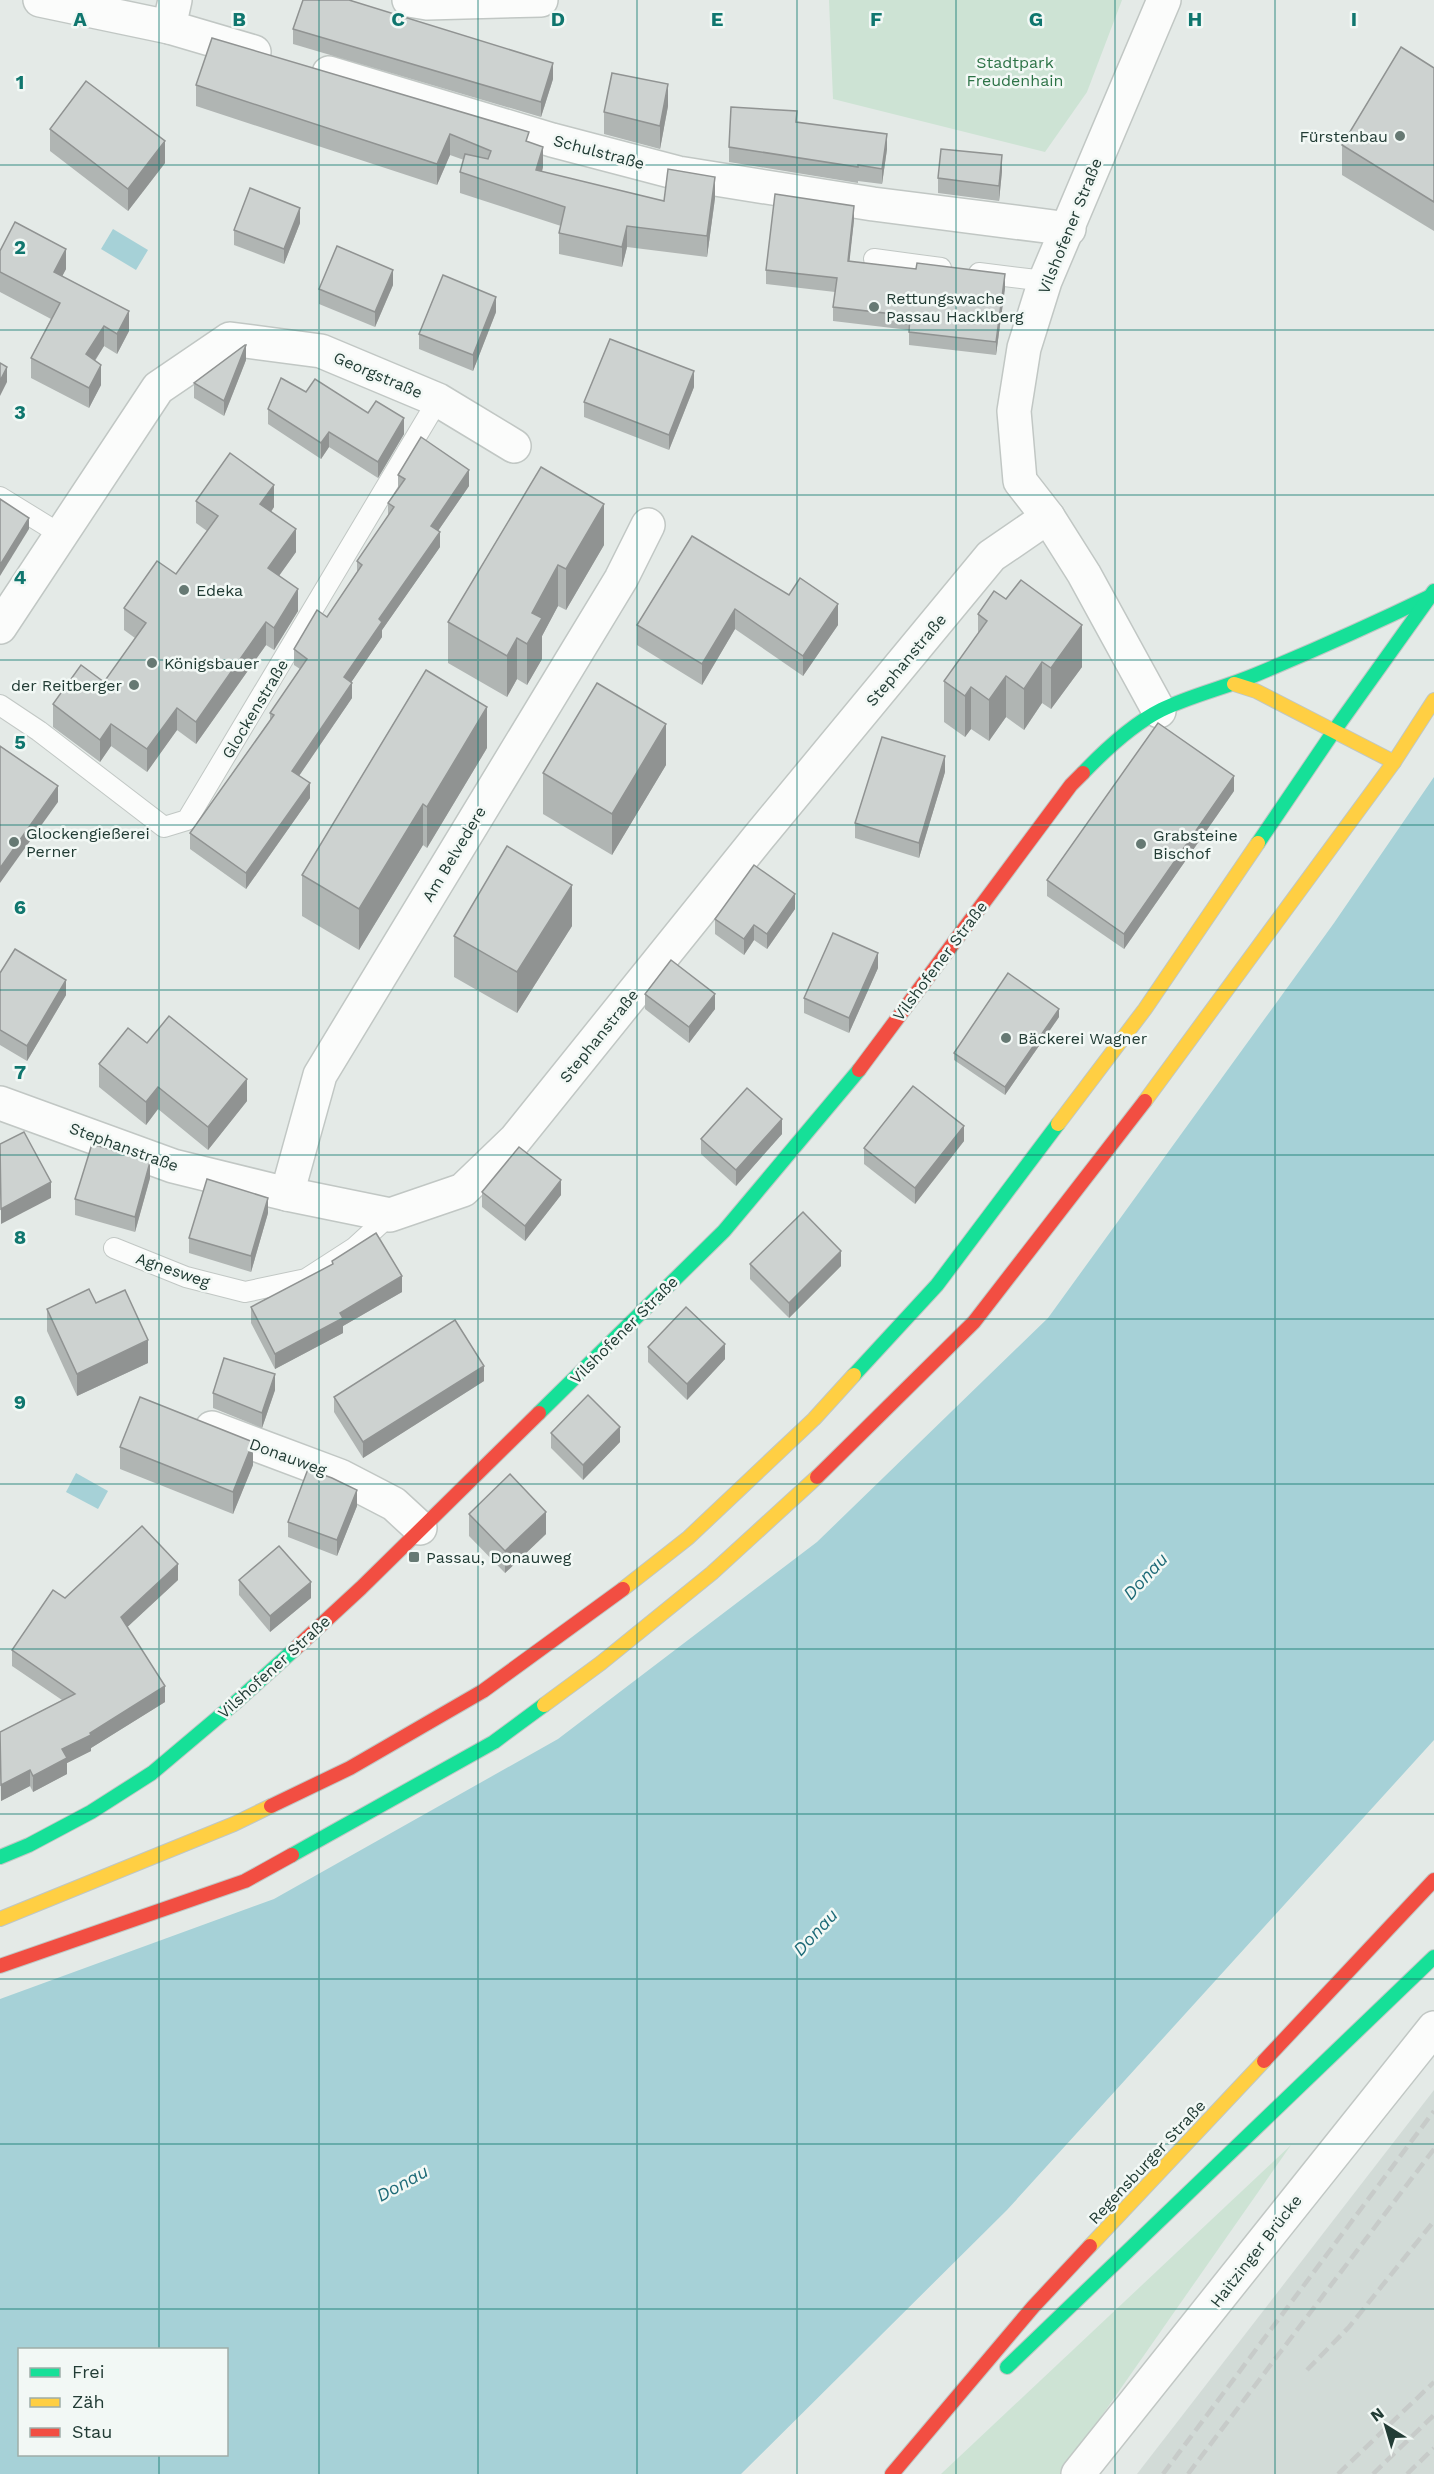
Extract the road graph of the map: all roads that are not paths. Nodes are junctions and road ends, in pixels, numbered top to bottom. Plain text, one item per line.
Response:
1 (40, 0) edge
2 (408, 0) edge
3 (541, 0) edge
4 (1164, 0) edge
5 (172, 14) edge
6 (1069, 229) junction
7 (874, 259) dead end
8 (1045, 281) junction
9 (438, 400) junction
10 (514, 446) dead end
11 (0, 497) edge
12 (1047, 517) junction
13 (648, 525) dead end
14 (60, 534) junction
15 (1432, 593) edge
16 (0, 627) edge
17 (1234, 684) junction
18 (1434, 700) edge
19 (0, 705) edge
20 (1159, 711) junction
21 (1334, 731) junction
22 (1394, 762) junction
23 (4, 1111) edge
24 (287, 1194) junction
25 (390, 1215) junction
26 (114, 1248) dead end
27 (179, 1415) edge
28 (420, 1528) junction
29 (0, 1857) edge
30 (1434, 1880) edge
31 (0, 1919) edge
32 (1434, 1957) edge
33 (0, 1966) edge
34 (1434, 2028) edge
35 (998, 2376) dead end
36 (972, 2400) dead end
37 (894, 2474) edge
38 (1078, 2474) edge

1 - 5 street, Schulstraße
2 - 3 street
4 - 6 street, Vilshofener Straße
5 - 6 street, Schulstraße
6 - 8 street, Vilshofener Straße
7 - 8 lane
8 - 12 street, Vilshofener Straße
9 - 10 street, Georgstraße
9 - 14 street, Georgstraße
9 - 19 lane, Glockenstraße
11 - 14 lane
12 - 20 street, Vilshofener Straße
12 - 25 street, Stephanstraße
13 - 24 street, Am Belvedere
14 - 16 street
15 - 17 main road, Vilshofener Straße
15 - 21 main road
17 - 20 main road, Vilshofener Straße
17 - 21 main road
18 - 22 main road
20 - 28 main road, Vilshofener Straße
21 - 22 main road
21 - 31 main road
22 - 33 main road
23 - 24 street, Stephanstraße
24 - 25 street, Stephanstraße
25 - 26 lane, Agnesweg
27 - 28 street, Donauweg
28 - 29 main road, Vilshofener Straße
30 - 37 main road, Regensburger Straße
32 - 35 main road
34 - 38 street, Haitzinger Brücke
36 - 37 main road, Regensburger Straße

